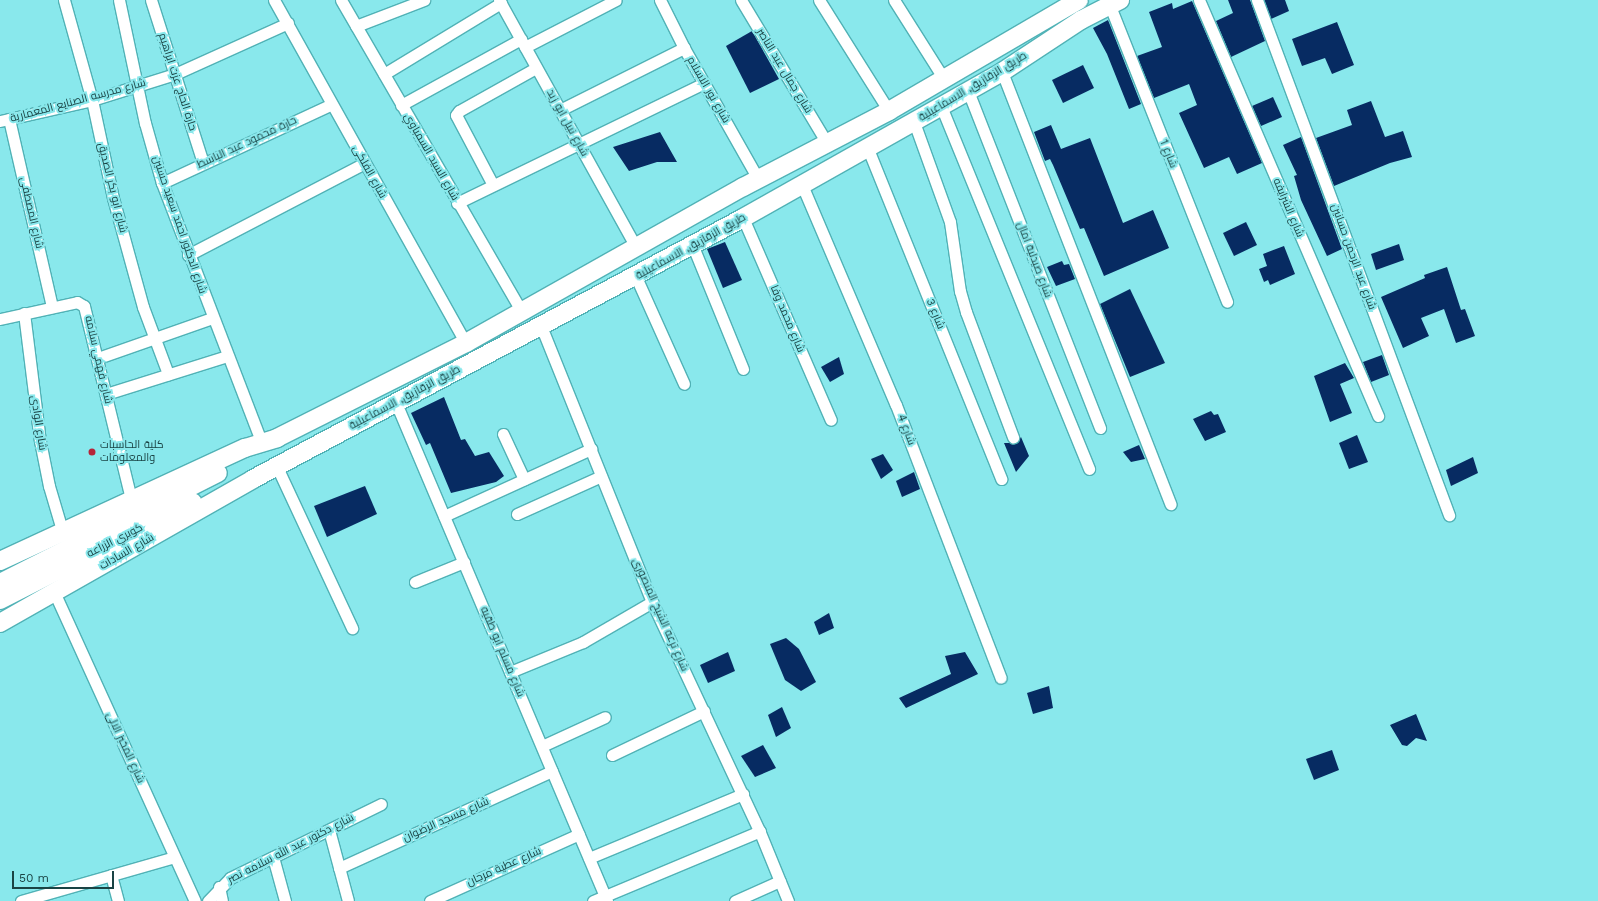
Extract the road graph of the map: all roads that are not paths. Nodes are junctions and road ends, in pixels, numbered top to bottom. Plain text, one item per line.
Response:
1 (64, 0) edge
2 (119, 0) edge
3 (151, 0) edge
4 (274, 0) edge
5 (341, 0) edge
6 (424, 0) edge
7 (616, 0) edge
8 (660, 0) edge
9 (741, 0) edge
10 (818, 0) edge
11 (894, 0) edge
12 (1079, 0) edge
13 (1199, 0) edge
14 (1257, 0) edge
15 (500, 1) edge
16 (1115, 3) edge
17 (288, 24) junction
18 (356, 26) junction
19 (523, 43) junction
20 (684, 48) junction
21 (536, 68) junction
22 (1002, 72) junction
23 (175, 74) junction
24 (384, 74) junction
25 (944, 79) junction
26 (704, 83) junction
27 (138, 86) junction
28 (968, 91) junction
29 (92, 100) junction
30 (332, 104) junction
31 (401, 105) junction
32 (941, 106) junction
33 (560, 110) junction
34 (889, 111) junction
35 (5, 120) edge
36 (914, 122) junction
37 (578, 144) junction
38 (819, 146) junction
39 (868, 149) junction
40 (203, 163) junction
41 (365, 163) junction
42 (821, 174) junction
43 (762, 176) junction
44 (162, 182) junction
45 (493, 185) junction
46 (802, 185) junction
47 (778, 198) junction
48 (457, 203) junction
49 (744, 218) junction
50 (692, 244) junction
51 (636, 247) junction
52 (188, 255) junction
53 (636, 277) junction
54 (1227, 302) dead end
55 (52, 307) junction
56 (522, 312) junction
57 (24, 313) junction
58 (0, 318) edge
59 (212, 318) junction
60 (541, 326) junction
61 (154, 338) junction
62 (466, 343) junction
63 (227, 356) junction
64 (98, 358) junction
65 (743, 369) dead end
66 (168, 374) junction
67 (684, 384) dead end
68 (106, 394) junction
69 (396, 403) junction
70 (1378, 416) dead end
71 (831, 420) dead end
72 (1100, 428) dead end
73 (503, 434) dead end
74 (1013, 437) dead end
75 (262, 443) junction
76 (244, 448) junction
77 (591, 449) junction
78 (277, 467) junction
79 (1089, 469) dead end
80 (601, 476) junction
81 (524, 479) junction
82 (1000, 479) dead end
83 (253, 480) junction
84 (131, 499) junction
85 (1170, 504) dead end
86 (518, 514) dead end
87 (1449, 515) dead end
88 (444, 516) junction
89 (62, 530) junction
90 (0, 560) edge
91 (464, 562) junction
92 (415, 582) dead end
93 (0, 583) edge
94 (55, 594) junction
95 (0, 600) edge
96 (652, 602) junction
97 (0, 623) edge
98 (352, 628) dead end
99 (510, 672) junction
100 (1001, 678) dead end
101 (704, 711) junction
102 (605, 717) dead end
103 (542, 746) junction
104 (612, 755) dead end
105 (552, 771) junction
106 (743, 794) junction
107 (381, 804) dead end
108 (329, 830) junction
109 (760, 831) junction
110 (579, 834) junction
111 (174, 857) junction
112 (273, 857) junction
113 (589, 858) junction
114 (339, 868) junction
115 (111, 875) junction
116 (780, 881) junction
117 (219, 887) junction
118 (606, 898) edge
119 (21, 901) edge
120 (118, 901) edge
121 (195, 901) edge
122 (208, 901) edge
123 (222, 901) edge
124 (285, 901) edge
125 (348, 901) edge
126 (430, 901) edge
127 (593, 901) edge
128 (735, 901) edge
129 (788, 901) edge

1 - 29 street, شارع ابو بكر الصديق
2 - 27 street, شارع الدكتور احمد سعيد حسنين
3 - 23 street, حارة الحاج عزت ابراهيم
4 - 17 street, شارع الفلكى
5 - 18 street, شارع السيد السمباوي
6 - 18 street
7 - 19 street
8 - 20 street, شارع نور الاسلام
9 - 38 street, شارع جمال عبد الناصر
10 - 34 street
11 - 25 street
12 - 25 highway, طريق الزقازيق, الاسماعيلية
13 - 70 street, شارع الشرايفه
14 - 87 street, شارع عبد الرحمن حسانين
15 - 19 street, شارع نبيل ابو زيد
15 - 24 street
16 - 22 highway, طريق الزقازيق, الاسماعيلية
16 - 54 street, شارع 1
17 - 23 street, شارع مدرسه الصنايع المعمارية
17 - 30 street, شارع الفلكى
18 - 24 street, شارع السيد السمباوي
19 - 21 street, شارع نبيل ابو زيد
19 - 31 street
20 - 26 street, شارع نور الاسلام
20 - 33 street
21 - 33 street, شارع نبيل ابو زيد
21 - 45 street
22 - 28 highway, طريق الزقازيق, الاسماعيلية
22 - 85 street
23 - 27 street, شارع مدرسه الصنايع المعمارية
23 - 40 street, حارة الحاج عزت ابراهيم
24 - 31 street, شارع السيد السمباوي
25 - 34 highway, طريق الزقازيق, الاسماعيلية
26 - 37 street
26 - 43 street, شارع نور الاسلام
27 - 29 street, شارع مدرسه الصنايع المعمارية
27 - 44 street, شارع الدكتور احمد سعيد حسنين
28 - 32 highway, طريق الزقازيق, الاسماعيلية
28 - 72 street, شارع صيدلية امال
29 - 35 street, شارع مدرسه الصنايع المعمارية
29 - 61 street, شارع ابو بكر الصديق
30 - 40 street, حارة محمود عبد الباسط
30 - 41 street, شارع الفلكى
31 - 48 street, شارع السيد السمباوي
32 - 36 highway, طريق الزقازيق, الاسماعيلية
32 - 79 street
33 - 37 street, شارع نبيل ابو زيد
34 - 38 highway, طريق الزقازيق, الاسماعيلية
35 - 55 street, شارع المصطفى
36 - 39 highway, طريق الزقازيق, الاسماعيلية
36 - 74 street
37 - 45 street
37 - 51 street, شارع نبيل ابو زيد
38 - 42 highway
38 - 43 highway, طريق الزقازيق, الاسماعيلية
39 - 42 highway, طريق الزقازيق, الاسماعيلية
39 - 82 street, شارع 3
40 - 44 street, حارة محمود عبد الباسط
41 - 52 street
41 - 62 street, شارع الفلكى
42 - 46 highway, طريق الزقازيق, الاسماعيلية
43 - 47 highway
43 - 51 highway, طريق الزقازيق, الاسماعيلية
44 - 52 street, شارع الدكتور احمد سعيد حسنين
45 - 48 street
46 - 47 highway, طريق الزقازيق, الاسماعيلية
46 - 100 street, شارع 4
47 - 49 highway, طريق الزقازيق, الاسماعيلية
48 - 56 street, شارع السيد السمباوي
49 - 50 highway, طريق الزقازيق, الاسماعيلية
49 - 71 street, شارع محمد وفا
50 - 53 highway, طريق الزقازيق, الاسماعيلية
50 - 65 street
51 - 56 highway, طريق الزقازيق, الاسماعيلية
52 - 59 street, شارع الدكتور احمد سعيد حسنين
53 - 60 highway, طريق الزقازيق, الاسماعيلية
53 - 67 street
55 - 57 street, شارع فهمي سلامه
55 - 64 street, شارع فهمي سلامه
56 - 62 highway, طريق الزقازيق, الاسماعيلية
57 - 58 street, شارع فهمي سلامه
57 - 89 street, شارع الوادى
59 - 61 street
59 - 63 street, شارع الدكتور احمد سعيد حسنين
60 - 69 highway, طريق الزقازيق, الاسماعيلية
60 - 77 street, شارع ترعه الشيخ المنصورى
61 - 64 street
61 - 66 street, شارع ابو بكر الصديق
62 - 75 highway, طريق الزقازيق, الاسماعيلية
63 - 66 street
63 - 75 street, شارع الدكتور احمد سعيد حسنين
64 - 68 street, شارع فهمي سلامه
66 - 68 street
68 - 84 street, شارع فهمي سلامه
69 - 78 highway, طريق الزقازيق, الاسماعيلية
69 - 88 street, شارع مسلم ابو طقيه
73 - 81 street
75 - 76 highway, طريق الزقازيق, الاسماعيلية
76 - 84 highway
76 - 93 highway, كوبري الزراعه
77 - 80 street, شارع ترعه الشيخ المنصورى
77 - 81 street
78 - 83 highway, طريق الزقازيق, الاسماعيلية
78 - 98 street
80 - 86 street
80 - 96 street, شارع ترعه الشيخ المنصورى
81 - 88 street
83 - 94 highway, شارع السادات
83 - 95 highway, كوبري الزراعه
84 - 89 highway
88 - 91 street, شارع مسلم ابو طقيه
89 - 90 highway
91 - 92 street
91 - 99 street, شارع مسلم ابو طقيه
94 - 97 highway, شارع السادات
94 - 111 street, شارع المخبز الالى
96 - 99 street
96 - 101 street, شارع ترعه الشيخ المنصورى
99 - 103 street, شارع مسلم ابو طقيه
101 - 104 street
101 - 106 street, شارع ترعه الشيخ المنصورى
102 - 103 street
103 - 105 street, شارع مسلم ابو طقيه
105 - 110 street, شارع مسلم ابو طقيه
105 - 114 street, شارع مسجد الرضوان
106 - 109 street, شارع ترعه الشيخ المنصورى
106 - 113 street
107 - 108 street, شارع دكتور عبد الله سلامه نصر
108 - 112 street, شارع دكتور عبد الله سلامه نصر
108 - 114 street
109 - 116 street, شارع ترعه الشيخ المنصورى
109 - 118 street
110 - 113 street, شارع مسلم ابو طقيه
110 - 126 street, شارع عطية مرجان
111 - 115 street
111 - 121 street, شارع المخبز الالى
112 - 117 street, شارع دكتور عبد الله سلامه نصر
112 - 124 street
113 - 118 street, شارع مسلم ابو طقيه
114 - 125 street
115 - 119 street
115 - 120 street
116 - 128 street
116 - 129 street, شارع ترعه الشيخ المنصورى
117 - 122 street, شارع دكتور عبد الله سلامه نصر
117 - 123 street
118 - 127 street

